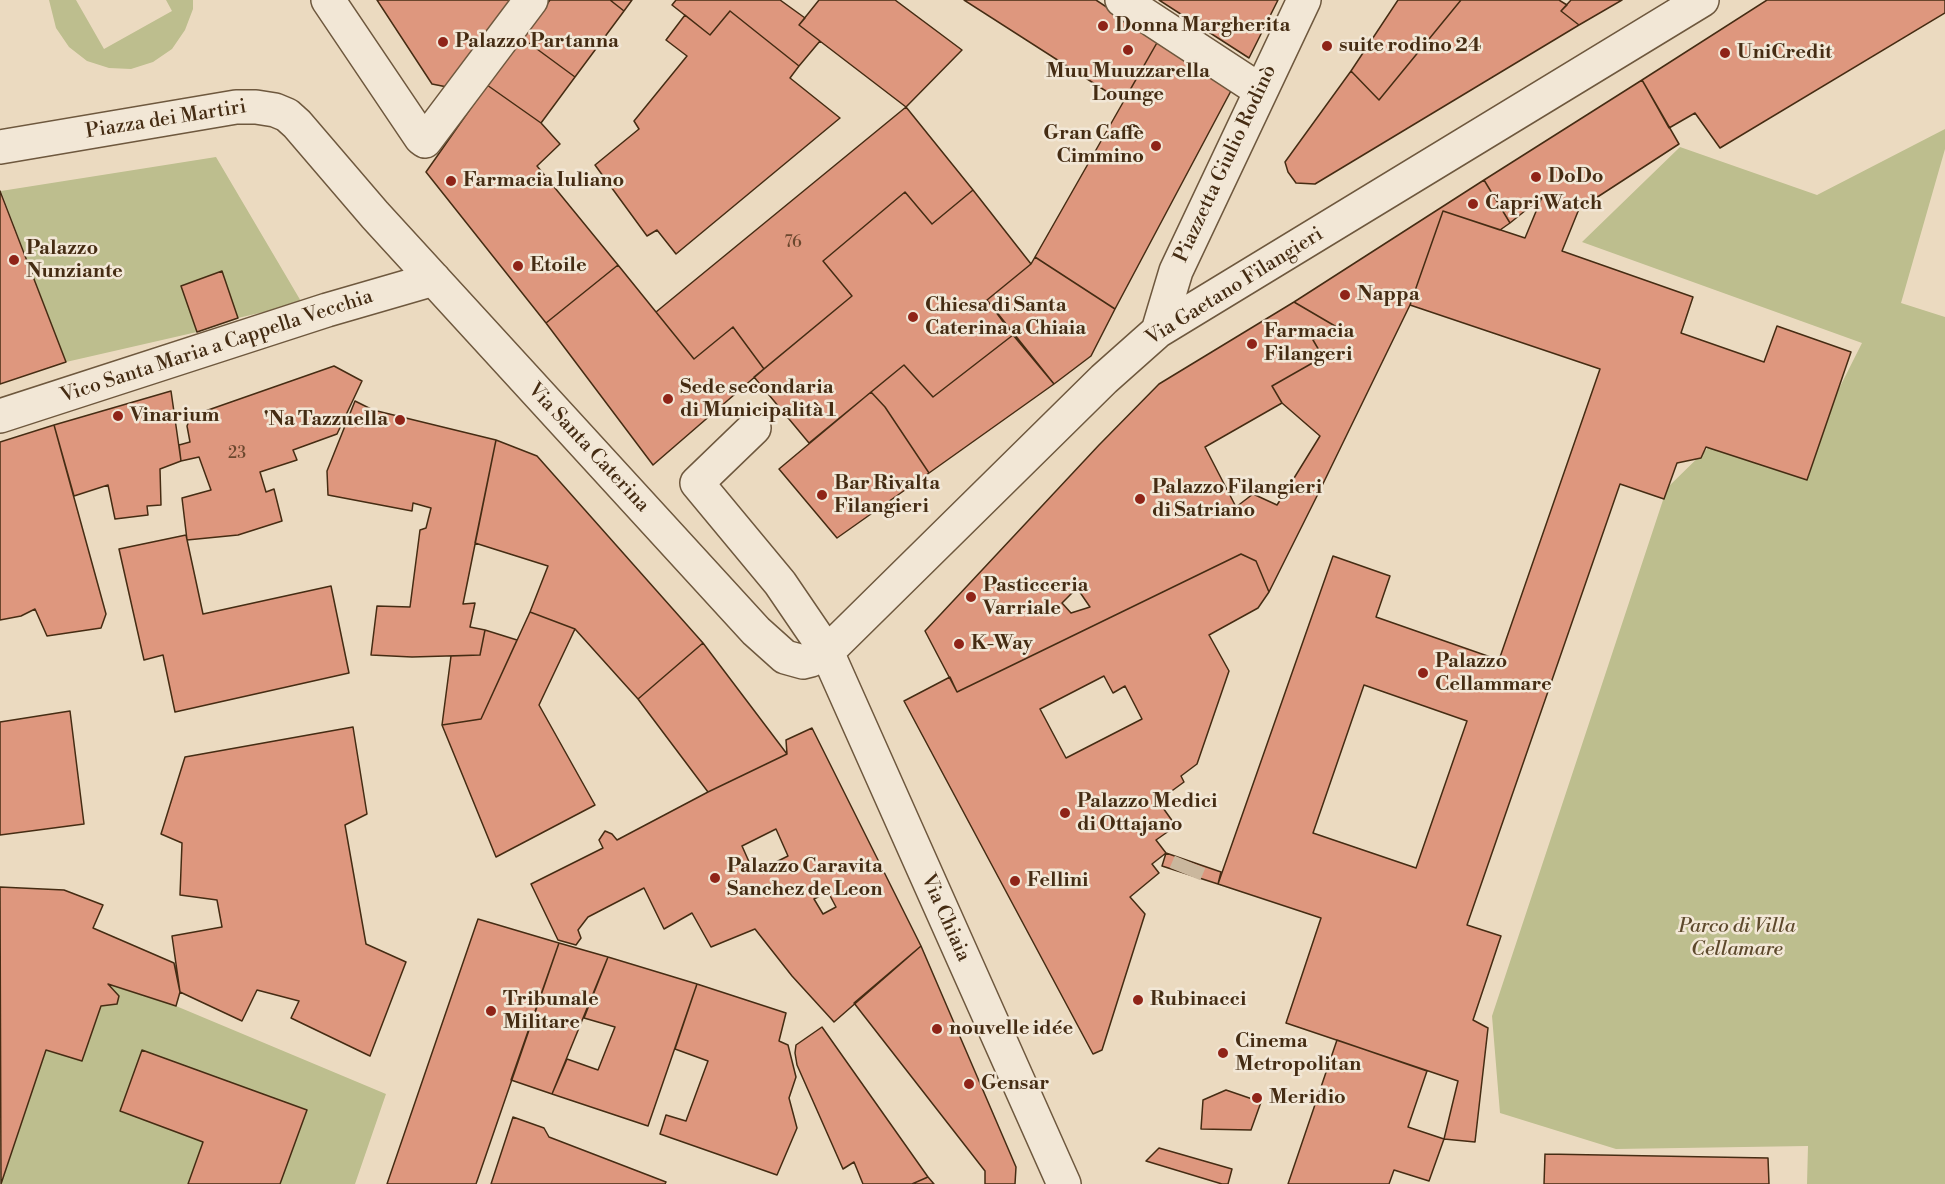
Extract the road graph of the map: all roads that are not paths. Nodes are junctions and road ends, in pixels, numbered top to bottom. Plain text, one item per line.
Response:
1 (328, 0) edge
2 (531, 0) edge
3 (1304, 0) edge
4 (1702, 0) edge
5 (1128, 4) edge
6 (1261, 91) junction
7 (0, 147) edge
8 (363, 202) joint
9 (434, 279) junction
10 (1158, 332) junction
11 (0, 416) edge
12 (754, 428) dead end
13 (827, 652) junction
14 (1064, 1184) edge

1 - 2 street
3 - 6 street, Piazzetta Giulio Rodinò
4 - 10 street, Via Gaetano Filangieri
5 - 6 street
6 - 10 street, Piazzetta Giulio Rodinò
7 - 8 street, Piazza dei Martiri
8 - 9 street, Via Santa Caterina
9 - 11 street, Vico Santa Maria a Cappella Vecchia
9 - 13 street, Via Santa Caterina
10 - 13 street, Via Gaetano Filangieri
12 - 13 street, Via Chiaia
13 - 14 street, Via Chiaia

